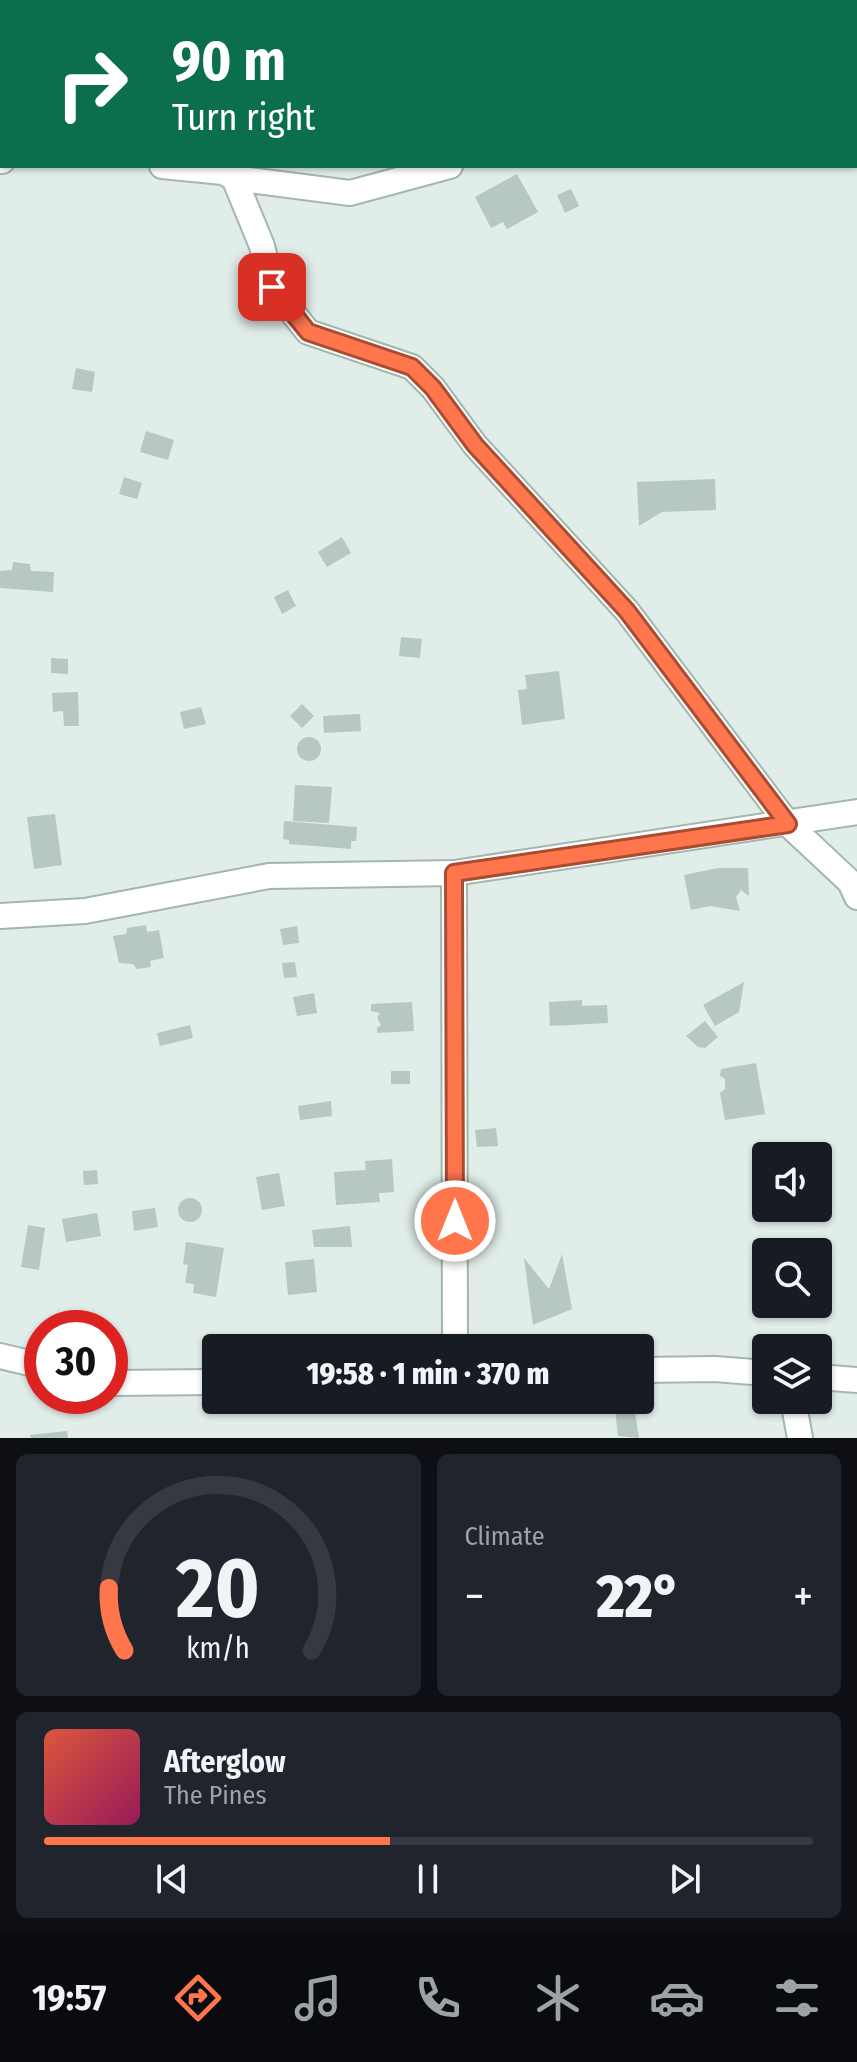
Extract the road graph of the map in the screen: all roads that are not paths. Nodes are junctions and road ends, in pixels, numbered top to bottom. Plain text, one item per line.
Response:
1 (183, 168) edge
2 (443, 168) edge
3 (226, 172) edge
4 (857, 812) edge
5 (788, 824) junction
6 (454, 873) junction
7 (857, 897) edge
8 (0, 916) edge
9 (455, 1334) edge
10 (0, 1356) edge
11 (24, 1362) edge
12 (654, 1370) edge
13 (752, 1372) edge
14 (832, 1378) edge
15 (857, 1380) edge
16 (202, 1382) edge
17 (128, 1383) edge
18 (796, 1414) edge
19 (800, 1438) edge

1 - 3 street
2 - 3 street
3 - 5 street
4 - 5 street
5 - 6 street
5 - 7 street
6 - 8 street
6 - 9 street
10 - 11 street
12 - 13 street
14 - 15 street
16 - 17 street
18 - 19 street

